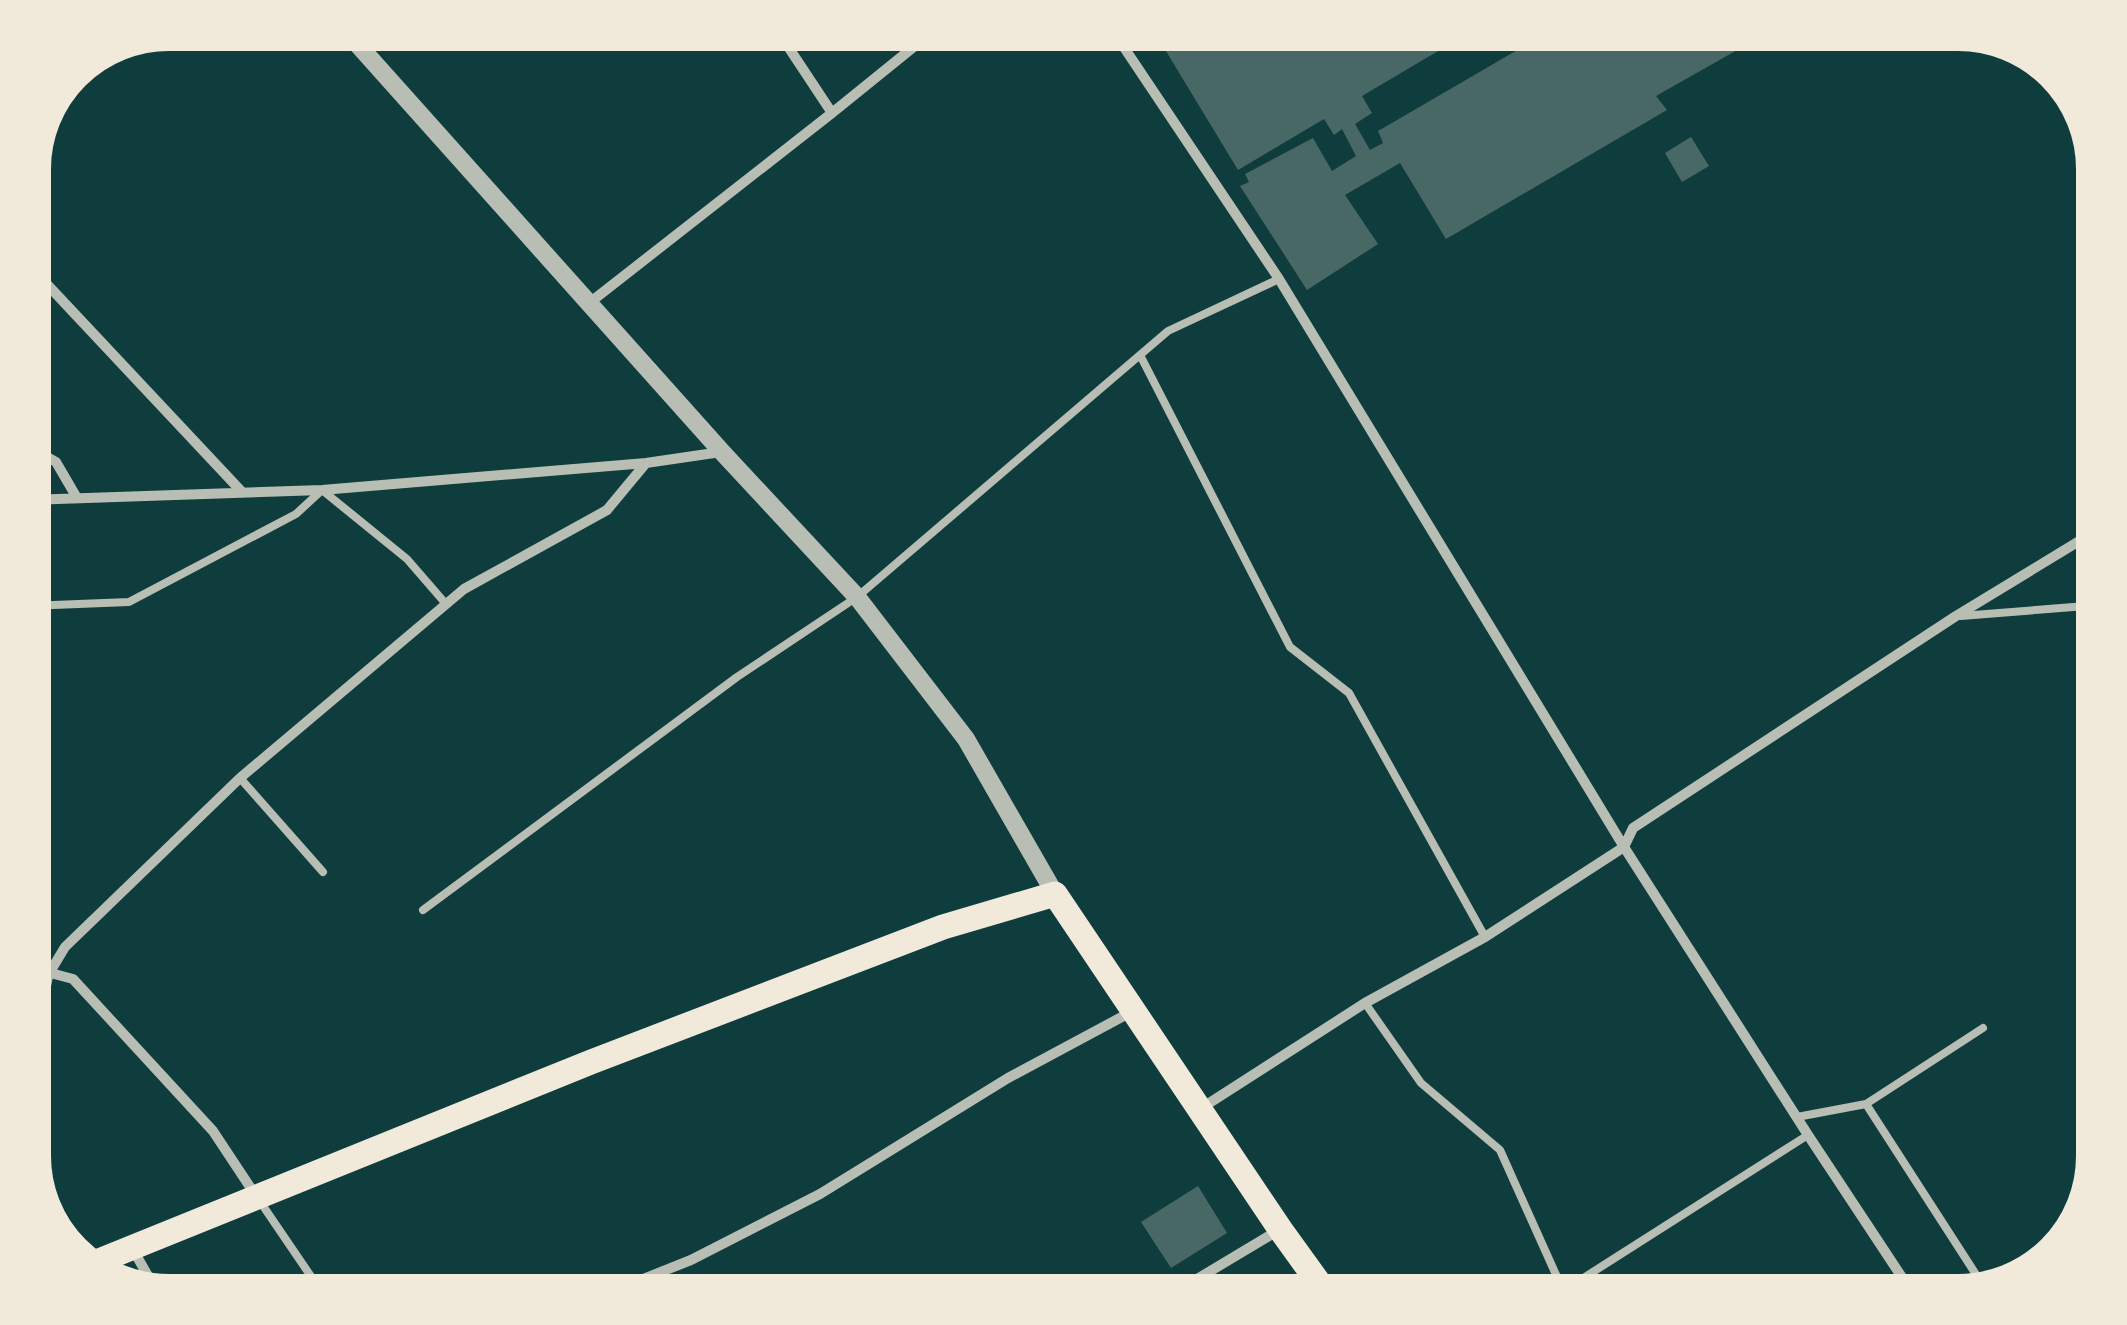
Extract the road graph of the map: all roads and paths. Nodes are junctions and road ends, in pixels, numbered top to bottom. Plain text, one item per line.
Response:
1 (359, 45) edge
2 (787, 45) edge
3 (915, 45) edge
4 (1123, 45) edge
5 (832, 114) junction
6 (1279, 280) junction
7 (45, 282) edge
8 (588, 304) junction
9 (1140, 355) junction
10 (722, 452) junction
11 (45, 456) edge
12 (646, 463) junction
13 (322, 490) junction
14 (242, 492) junction
15 (77, 498) junction
16 (45, 499) edge
17 (2082, 538) edge
18 (857, 597) junction
19 (446, 604) junction
20 (45, 605) edge
21 (2082, 607) edge
22 (1956, 616) junction
23 (240, 778) junction
24 (1624, 847) junction
25 (323, 872) dead end
26 (1055, 894) junction
27 (423, 910) dead end
28 (1485, 937) junction
29 (45, 971) edge
30 (50, 972) junction
31 (45, 996) edge
32 (1365, 1003) junction
33 (1132, 1011) junction
34 (1984, 1028) dead end
35 (1866, 1104) junction
36 (1199, 1110) junction
37 (1796, 1117) junction
38 (1808, 1135) junction
39 (256, 1196) junction
40 (1280, 1229) junction
41 (132, 1248) junction
42 (102, 1260) edge
43 (1978, 1278) edge
44 (150, 1279) edge
45 (313, 1280) edge
46 (639, 1280) edge
47 (1196, 1280) edge
48 (1316, 1280) edge
49 (1558, 1280) edge
50 (1585, 1280) edge
51 (1903, 1280) edge

1 - 8 street
2 - 5 street
3 - 5 street
4 - 6 street
5 - 8 street
6 - 9 lane
6 - 24 street
7 - 14 street
8 - 10 street
9 - 18 lane
9 - 28 lane
10 - 12 street
10 - 18 street
11 - 15 street
12 - 13 street
12 - 19 street
13 - 14 street
13 - 19 lane
13 - 20 lane
14 - 15 street
15 - 16 street
17 - 22 street
18 - 26 street
18 - 27 lane
19 - 23 street
21 - 22 lane
22 - 24 street
23 - 25 lane
23 - 30 street
24 - 28 street
24 - 37 street
26 - 33 main road
26 - 39 main road
28 - 32 street
29 - 30 street
30 - 31 lane
30 - 39 street
32 - 36 street
32 - 49 lane
33 - 36 main road
33 - 46 street
34 - 35 lane
35 - 37 lane
35 - 43 lane
36 - 40 main road
37 - 38 street
38 - 50 lane
38 - 51 street
39 - 41 main road
39 - 45 lane
40 - 47 street
40 - 48 main road
41 - 42 main road
41 - 44 street

